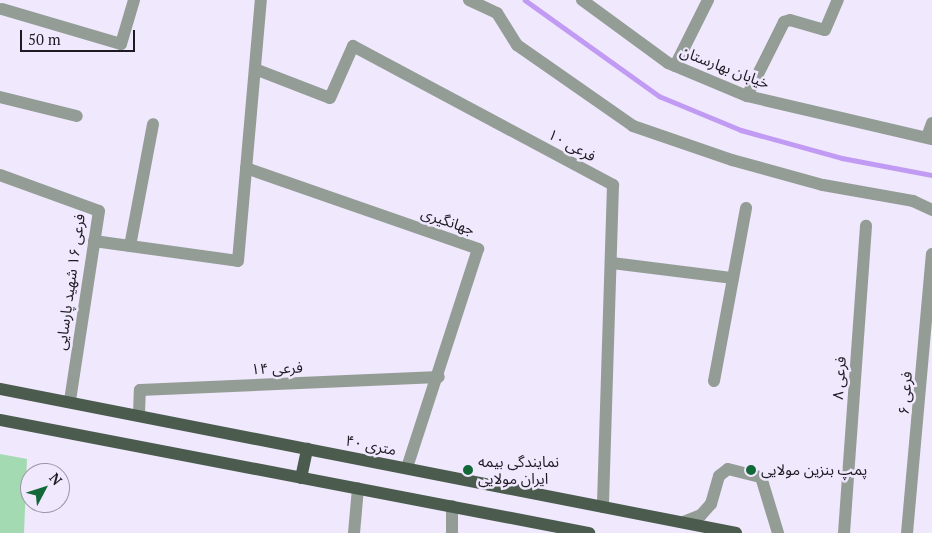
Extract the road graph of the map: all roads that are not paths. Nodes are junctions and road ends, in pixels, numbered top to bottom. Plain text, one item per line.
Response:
1 (134, 0) edge
2 (261, 0) edge
3 (469, 0) edge
4 (582, 0) edge
5 (708, 0) edge
6 (838, 0) edge
7 (2, 8) edge
8 (675, 66) junction
9 (255, 69) junction
10 (747, 96) junction
11 (0, 97) edge
12 (77, 116) dead end
13 (932, 123) edge
14 (153, 124) dead end
15 (930, 138) edge
16 (246, 168) junction
17 (0, 175) edge
18 (746, 208) dead end
19 (932, 210) edge
20 (866, 226) dead end
21 (94, 240) junction
22 (130, 246) junction
23 (932, 254) edge
24 (612, 263) junction
25 (733, 278) junction
26 (929, 328) edge
27 (439, 377) junction
28 (714, 381) dead end
29 (0, 389) edge
30 (70, 401) junction
31 (139, 414) junction
32 (0, 420) edge
33 (918, 434) junction
34 (932, 435) edge
35 (307, 449) junction
36 (407, 468) junction
37 (302, 478) junction
38 (358, 488) junction
39 (452, 506) junction
40 (603, 507) junction
41 (683, 522) junction
42 (354, 533) edge
43 (452, 533) edge
44 (589, 533) edge
45 (736, 533) edge
46 (778, 533) edge
47 (844, 533) edge
48 (907, 533) edge

1 - 7 street
2 - 9 street
3 - 19 street
4 - 8 street, خیابان بهارستان
5 - 8 street
6 - 10 street
8 - 10 street, خیابان بهارستان
9 - 16 street
9 - 24 street, فرعی ۱۰
10 - 15 street, خیابان بهارستان
11 - 12 street
13 - 15 street
14 - 22 street
16 - 22 street
16 - 27 street, جهانگیری
17 - 21 street, فرعی ۱۶ شهید پارسایی
18 - 25 street
20 - 47 street, فرعی ۸
21 - 22 street
21 - 30 street, فرعی ۱۶ شهید پارسایی
23 - 26 street, فرعی ۶
24 - 25 street
24 - 40 street, فرعی ۱۰
25 - 28 street
26 - 33 street, فرعی ۶
27 - 31 street, فرعی ۱۴
27 - 36 street, جهانگیری
29 - 30 main road, ۴۰ متری
30 - 31 main road, ۴۰ متری
31 - 35 main road, ۴۰ متری
32 - 37 main road
33 - 34 street
33 - 48 street, فرعی ۶
35 - 36 main road, ۴۰ متری
35 - 37 main road
36 - 40 main road, ۴۰ متری
37 - 38 main road
38 - 39 main road
38 - 42 street
39 - 43 street
39 - 44 main road
40 - 41 main road, ۴۰ متری
41 - 45 main road, ۴۰ متری
41 - 46 street

